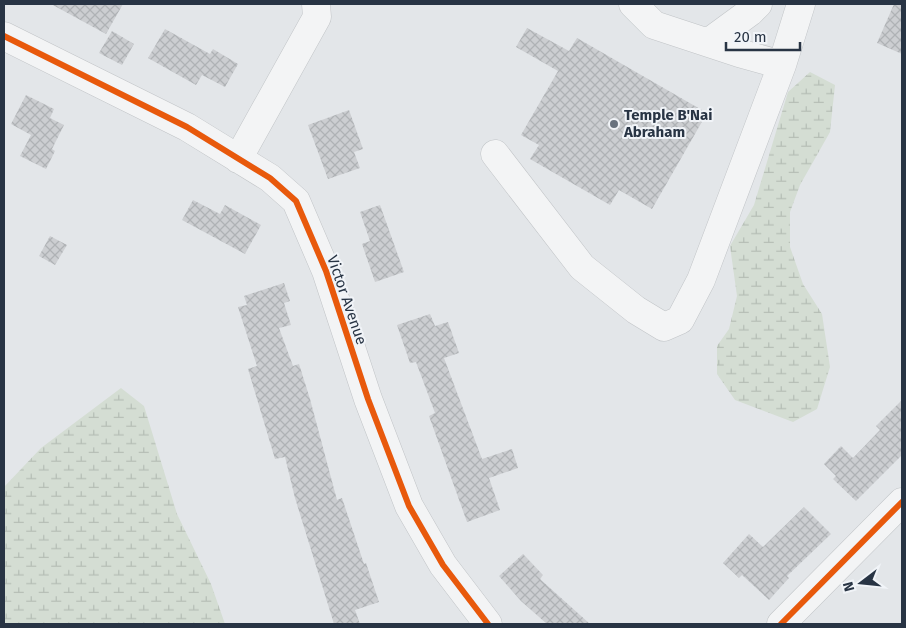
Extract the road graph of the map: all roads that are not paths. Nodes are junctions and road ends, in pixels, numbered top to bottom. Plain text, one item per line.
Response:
1 (316, 4) edge
2 (633, 4) edge
3 (758, 4) edge
4 (801, 4) edge
5 (4, 36) edge
6 (709, 42) junction
7 (782, 65) junction
8 (495, 154) dead end
9 (238, 159) junction
10 (902, 502) edge
11 (488, 624) edge
12 (781, 624) edge

1 - 9 street
2 - 6 street
3 - 6 street
4 - 7 street
5 - 9 street, Victor Avenue
6 - 7 street
7 - 8 street
9 - 11 street, Victor Avenue
10 - 12 street

